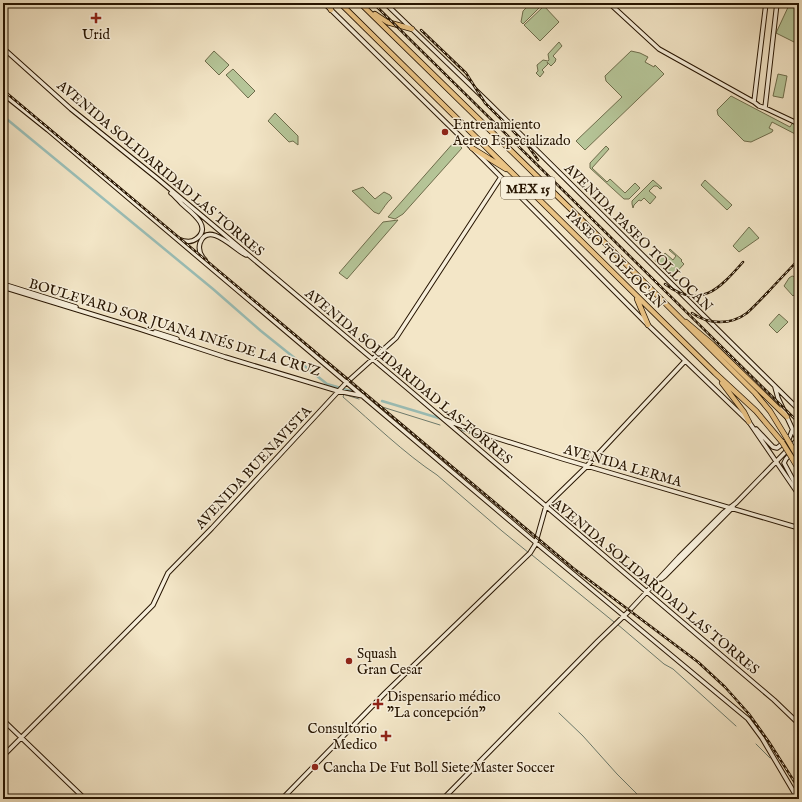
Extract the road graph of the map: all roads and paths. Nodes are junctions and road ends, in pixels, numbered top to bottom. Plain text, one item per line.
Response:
1 (324, 3) edge
2 (328, 3) edge
3 (340, 3) edge
4 (360, 3) edge
5 (385, 3) edge
6 (609, 3) edge
7 (766, 3) edge
8 (777, 3) edge
9 (331, 10) junction
10 (367, 10) junction
11 (412, 28) junction
12 (3, 48) edge
13 (3, 94) edge
14 (754, 102) junction
15 (765, 108) junction
16 (799, 124) edge
17 (472, 148) junction
18 (501, 177) junction
19 (518, 178) junction
20 (158, 179) junction
21 (174, 237) junction
22 (252, 259) junction
23 (226, 281) junction
24 (3, 286) edge
25 (634, 293) junction
26 (665, 304) junction
27 (648, 325) junction
28 (373, 360) junction
29 (685, 361) junction
30 (715, 373) junction
31 (346, 382) junction
32 (775, 386) junction
33 (340, 389) junction
34 (364, 396) junction
35 (799, 410) edge
36 (787, 417) junction
37 (443, 418) junction
38 (749, 422) junction
39 (753, 427) junction
40 (792, 430) junction
41 (798, 440) edge
42 (798, 454) edge
43 (776, 462) junction
44 (585, 467) junction
45 (799, 470) edge
46 (799, 494) edge
47 (546, 506) junction
48 (731, 508) junction
49 (799, 528) edge
50 (535, 542) junction
51 (647, 592) junction
52 (624, 616) junction
53 (3, 720) edge
54 (799, 724) edge
55 (21, 738) junction
56 (3, 756) edge
57 (85, 799) edge
58 (282, 799) edge
59 (443, 799) edge
60 (798, 799) edge

1 - 9 main road
2 - 9 highway
3 - 19 highway, PASEO TOLLOCAN / MEX 15
4 - 10 highway, PASEO TOLLOCAN / MEX 15
5 - 11 main road, AVENIDA PASEO TOLLOCAN
6 - 14 main road
7 - 14 main road
8 - 15 main road
9 - 17 main road
10 - 11 highway
10 - 26 highway, PASEO TOLLOCAN / MEX 15
11 - 32 main road, AVENIDA PASEO TOLLOCAN
12 - 20 main road, AVENIDA SOLIDARIDAD LAS TORRES
13 - 21 main road
14 - 15 main road
15 - 16 main road
17 - 18 main road
17 - 19 highway
18 - 27 main road
18 - 28 main road, AVENIDA BUENAVISTA
19 - 25 highway, PASEO TOLLOCAN / MEX 15
20 - 21 main road
20 - 22 main road, AVENIDA SOLIDARIDAD LAS TORRES
21 - 23 main road
22 - 23 main road
22 - 28 main road, AVENIDA SOLIDARIDAD LAS TORRES
23 - 31 main road
24 - 33 main road, BOULEVARD SOR JUANA INÉS DE LA CRUZ
24 - 33 main road, BOULEVARD SOR JUANA INÉS DE LA CRUZ
25 - 27 highway
25 - 30 highway, PASEO TOLLOCAN / MEX 15
26 - 36 highway
26 - 42 highway, PASEO TOLLOCAN / MEX 15, bridge
27 - 29 main road
28 - 31 main road, AVENIDA BUENAVISTA
28 - 37 main road, AVENIDA SOLIDARIDAD LAS TORRES
29 - 38 main road
29 - 44 main road
30 - 38 highway
30 - 45 highway, PASEO TOLLOCAN / MEX 15, bridge
31 - 33 main road, AVENIDA BUENAVISTA
31 - 34 main road
32 - 35 main road, AVENIDA PASEO TOLLOCAN
32 - 36 main road, AVENIDA PASEO TOLLOCAN
33 - 34 main road, BOULEVARD SOR JUANA INÉS DE LA CRUZ
33 - 55 main road, AVENIDA BUENAVISTA
34 - 50 main road
36 - 40 main road, AVENIDA PASEO TOLLOCAN
37 - 44 main road, AVENIDA LERMA
37 - 47 main road, AVENIDA SOLIDARIDAD LAS TORRES
38 - 39 main road
39 - 40 main road
39 - 43 main road
40 - 41 main road, AVENIDA PASEO TOLLOCAN
41 - 43 main road
42 - 46 main road
43 - 46 main road
43 - 48 main road
44 - 47 main road
44 - 48 main road, AVENIDA LERMA
47 - 50 main road
47 - 51 main road, AVENIDA SOLIDARIDAD LAS TORRES
48 - 49 main road, AVENIDA LERMA
48 - 51 main road
50 - 52 main road
50 - 58 main road
51 - 52 main road
51 - 54 main road, AVENIDA SOLIDARIDAD LAS TORRES
52 - 59 main road
52 - 60 main road
53 - 55 main road
55 - 56 main road, AVENIDA BUENAVISTA
55 - 57 main road

